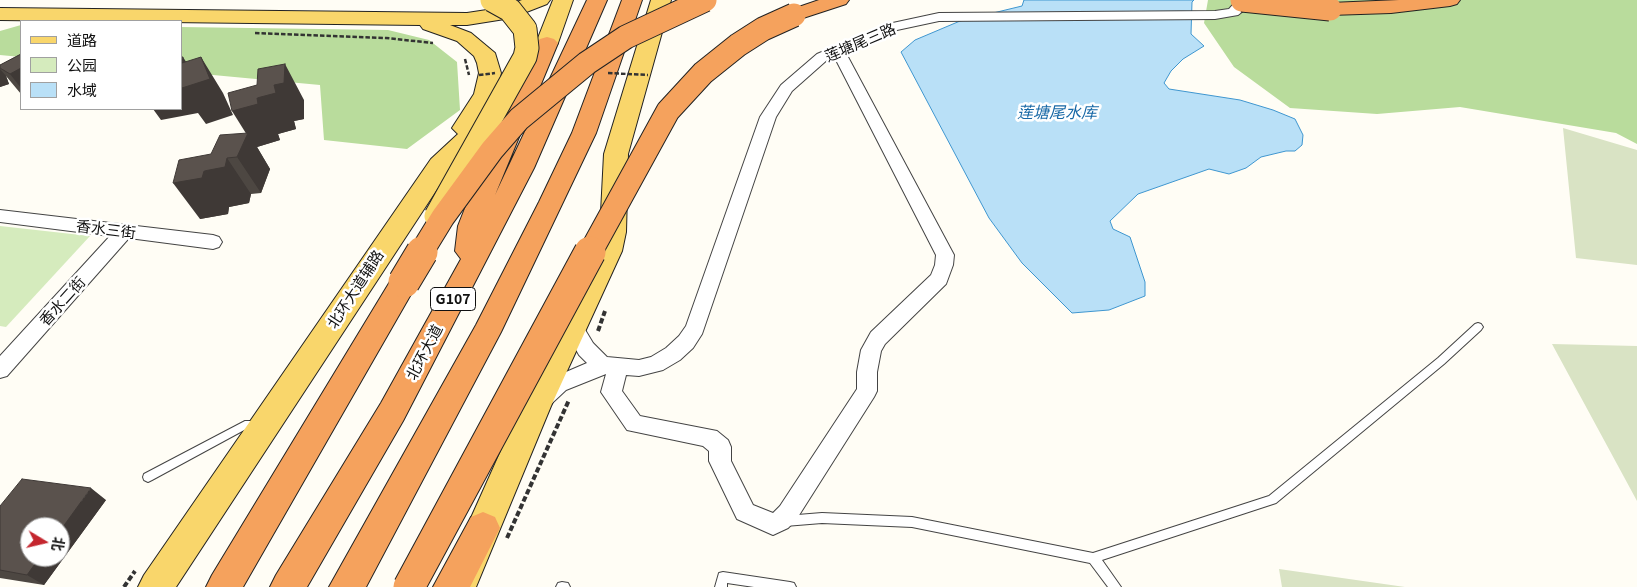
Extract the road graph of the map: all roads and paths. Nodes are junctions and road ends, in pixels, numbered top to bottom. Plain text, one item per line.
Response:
1 (50, 0) edge
2 (492, 0) edge
3 (540, 0) edge
4 (563, 0) edge
5 (597, 0) edge
6 (632, 0) edge
7 (661, 0) edge
8 (705, 0) edge
9 (839, 0) edge
10 (1243, 0) edge
11 (1450, 0) edge
12 (0, 6) edge
13 (0, 14) edge
14 (412, 20) junction
15 (312, 35) dead end
16 (439, 43) dead end
17 (547, 43) junction
18 (460, 54) dead end
19 (843, 60) dead end
20 (470, 76) dead end
21 (440, 165) junction
22 (0, 216) edge
23 (125, 232) junction
24 (213, 242) dead end
25 (466, 276) junction
26 (404, 282) junction
27 (1478, 327) dead end
28 (574, 328) junction
29 (610, 366) junction
30 (0, 370) edge
31 (570, 398) dead end
32 (536, 406) junction
33 (264, 425) junction
34 (148, 476) dead end
35 (780, 521) junction
36 (494, 535) junction
37 (1093, 558) junction
38 (156, 587) edge
39 (224, 587) edge
40 (288, 587) edge
41 (348, 587) edge
42 (409, 587) edge
43 (451, 587) edge
44 (458, 587) edge
45 (721, 587) edge
46 (790, 587) edge
47 (1114, 587) edge

1 - 12 main road
2 - 26 main road, bridge
3 - 14 main road
4 - 17 main road, 北环大道辅路
5 - 25 highway, 北环大道 / G107
6 - 41 highway, G107
7 - 28 main road
8 - 26 highway, bridge
9 - 42 highway, bridge
10 - 11 highway, bridge
10 - 29 street, 莲塘尾三路
13 - 14 main road
14 - 21 main road
15 - 16 path
17 - 21 main road, 北环大道辅路
17 - 25 highway
18 - 20 path
19 - 35 street
21 - 33 main road, 北环大道辅路
22 - 23 street, 香水三街
23 - 24 street, 香水三街
23 - 30 street, 香水二街
25 - 40 highway, 北环大道 / G107
26 - 39 highway
27 - 37 lane
28 - 29 street
28 - 32 main road
29 - 32 street
29 - 35 street
31 - 36 path
32 - 36 main road
33 - 34 lane
33 - 38 main road, 北环大道辅路
35 - 37 lane
36 - 43 highway
36 - 44 main road
37 - 47 lane
45 - 46 lane

